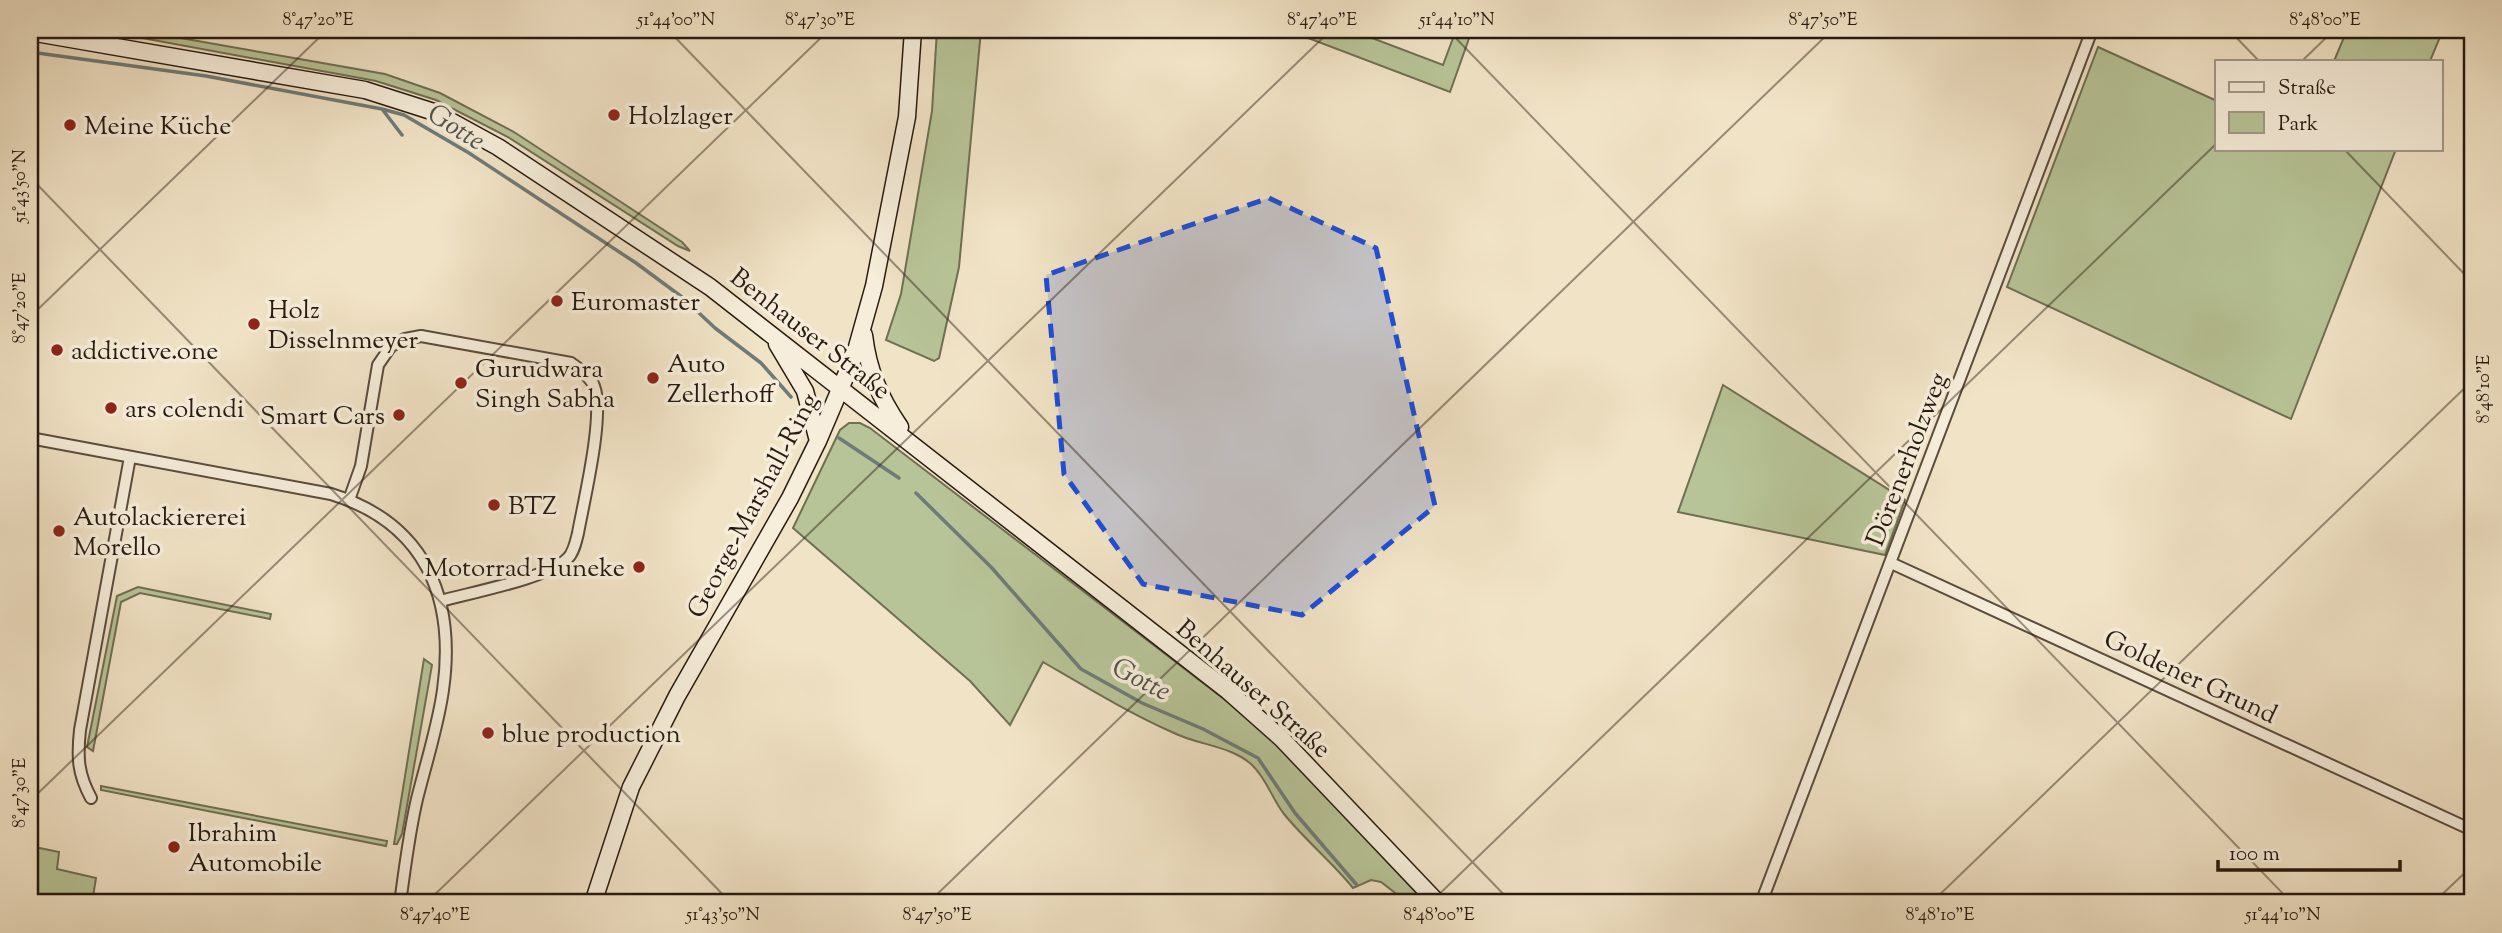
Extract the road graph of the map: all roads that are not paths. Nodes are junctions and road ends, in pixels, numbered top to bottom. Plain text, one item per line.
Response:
1 (913, 30) edge
2 (2092, 30) edge
3 (30, 32) edge
4 (863, 330) junction
5 (770, 333) junction
6 (841, 387) junction
7 (30, 438) edge
8 (909, 440) junction
9 (818, 441) junction
10 (130, 457) junction
11 (349, 500) junction
12 (1892, 563) junction
13 (441, 601) junction
14 (90, 798) dead end
15 (2472, 830) edge
16 (400, 903) edge
17 (593, 903) edge
18 (1437, 903) edge
19 (1761, 903) edge

1 - 4 main road, George-Marshall-Ring
2 - 12 street, Dörenerholzweg
3 - 5 main road, Benhauser Straße
4 - 6 main road, George-Marshall-Ring
4 - 8 main road
5 - 6 main road, Benhauser Straße
5 - 9 main road
6 - 8 main road, Benhauser Straße
6 - 9 main road, George-Marshall-Ring
7 - 10 street
8 - 18 main road, Benhauser Straße
9 - 17 main road, George-Marshall-Ring
10 - 11 street
10 - 14 street
11 - 13 street
11 - 13 street
12 - 15 street, Goldener Grund
12 - 19 street, Dörenerholzweg
13 - 16 street

